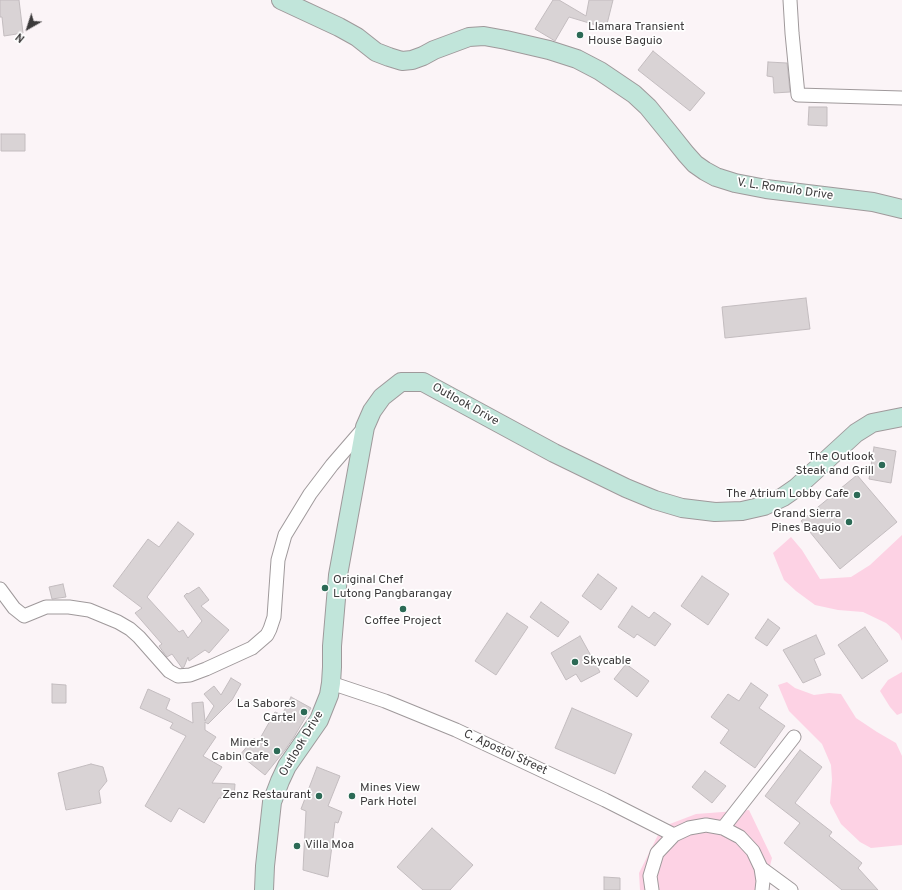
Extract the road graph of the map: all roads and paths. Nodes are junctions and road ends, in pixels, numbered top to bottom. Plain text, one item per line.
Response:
1 (281, 0) edge
2 (790, 0) edge
3 (902, 98) edge
4 (902, 209) edge
5 (902, 417) edge
6 (365, 427) junction
7 (0, 589) edge
8 (331, 683) junction
9 (794, 737) dead end
10 (723, 828) junction
11 (674, 835) junction
12 (761, 868) junction
13 (264, 890) edge
14 (652, 890) edge
15 (762, 890) edge
16 (791, 890) edge

1 - 4 street, V. L. Romulo Drive
2 - 3 street
5 - 6 street, Outlook Drive
6 - 7 street
6 - 8 street, Outlook Drive
8 - 11 street, C. Apostol Street
8 - 13 street, Outlook Drive
9 - 10 street
10 - 11 street
10 - 12 street
11 - 14 street
12 - 15 street
12 - 16 street

